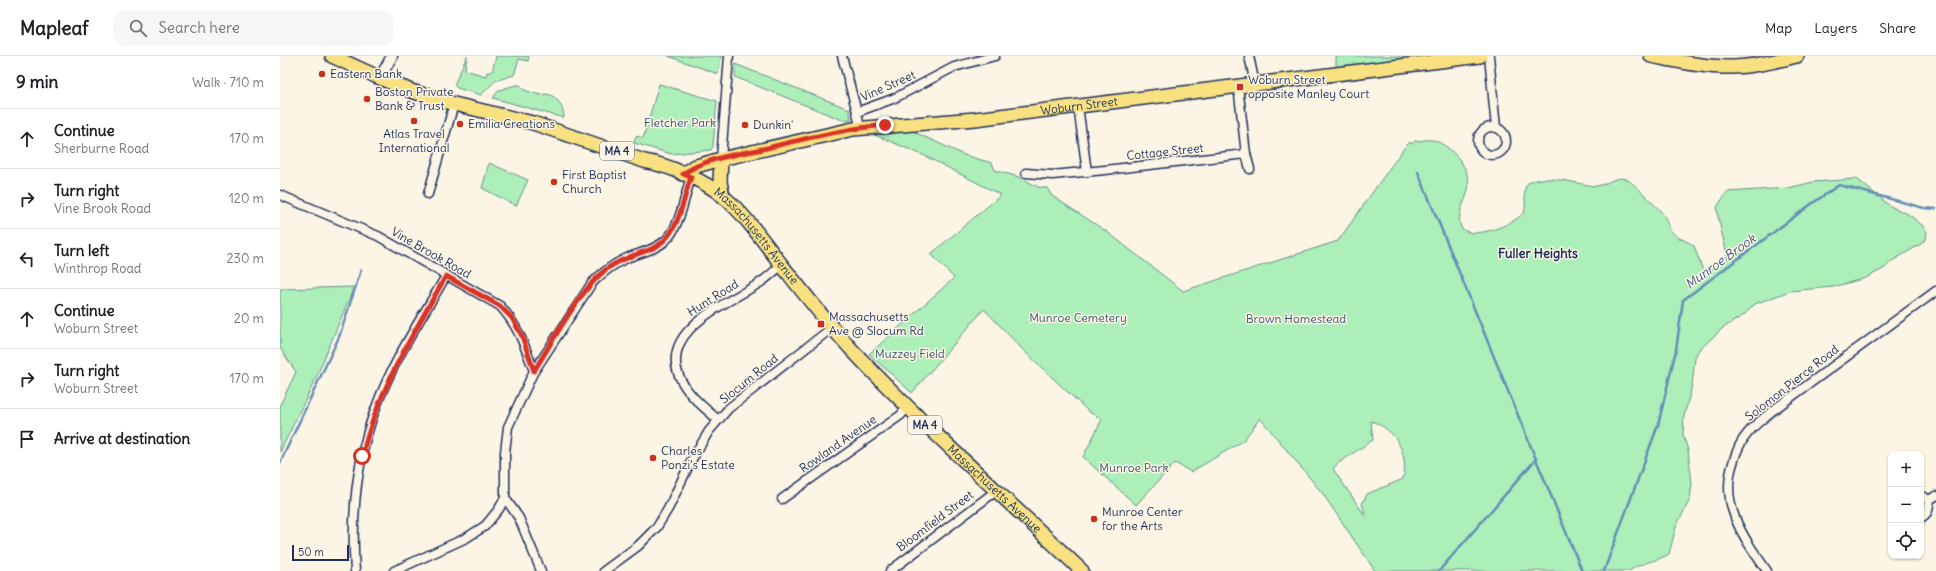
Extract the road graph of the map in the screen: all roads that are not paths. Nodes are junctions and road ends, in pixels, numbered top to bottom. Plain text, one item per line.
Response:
1 (332, 56) edge
2 (392, 56) edge
3 (729, 56) edge
4 (842, 56) edge
5 (995, 56) edge
6 (1249, 56) edge
7 (1480, 56) edge
8 (1489, 56) edge
9 (1651, 56) edge
10 (1797, 56) edge
11 (380, 78) junction
12 (1254, 84) junction
13 (1238, 86) junction
14 (454, 104) junction
15 (1078, 106) junction
16 (857, 112) junction
17 (860, 128) junction
18 (1496, 128) dead end
19 (1246, 154) junction
20 (721, 158) junction
21 (1250, 169) dead end
22 (1087, 172) junction
23 (1026, 173) dead end
24 (687, 176) junction
25 (428, 194) dead end
26 (280, 195) edge
27 (723, 196) junction
28 (782, 265) junction
29 (446, 276) junction
30 (1936, 291) edge
31 (832, 327) junction
32 (534, 371) junction
33 (907, 407) junction
34 (718, 420) junction
35 (996, 491) junction
36 (1936, 496) edge
37 (505, 498) junction
38 (1924, 498) edge
39 (782, 499) dead end
40 (1924, 515) edge
41 (355, 571) edge
42 (394, 571) edge
43 (541, 571) edge
44 (604, 571) edge
45 (890, 571) edge
46 (1082, 571) edge
47 (1767, 571) edge

1 - 11 main road, Massachusetts Avenue / MA 4
2 - 11 street
3 - 20 street
4 - 16 street
5 - 16 street, Vine Street
6 - 12 street
7 - 12 main road, Woburn Street
8 - 18 street
9 - 10 main road
11 - 14 main road, Massachusetts Avenue / MA 4
12 - 13 main road, Woburn Street
13 - 15 main road, Woburn Street
13 - 19 street
14 - 24 main road, Massachusetts Avenue / MA 4
14 - 25 street
15 - 17 main road, Woburn Street
15 - 22 street
16 - 17 street
17 - 20 main road, Woburn Street
19 - 21 street
19 - 22 street, Cottage Street
20 - 24 main road, Woburn Street
20 - 27 main road
22 - 23 street, Cottage Street
24 - 27 main road, Massachusetts Avenue / MA 4
24 - 32 street
26 - 29 street, Vine Brook Road
27 - 28 main road, Massachusetts Avenue / MA 4
28 - 31 main road, Massachusetts Avenue / MA 4
28 - 34 street, Hunt Road
29 - 32 street, Vine Brook Road
29 - 41 street
30 - 47 street, Solomon Pierce Road
31 - 33 main road, Massachusetts Avenue / MA 4
31 - 34 street, Slocum Road
32 - 37 street
33 - 35 main road, Massachusetts Avenue / MA 4
33 - 39 street, Rowland Avenue
34 - 44 street, Slocum Road
35 - 45 street, Bloomfield Street
35 - 46 main road, Massachusetts Avenue / MA 4
36 - 38 street
37 - 42 street
37 - 43 street
38 - 40 street

